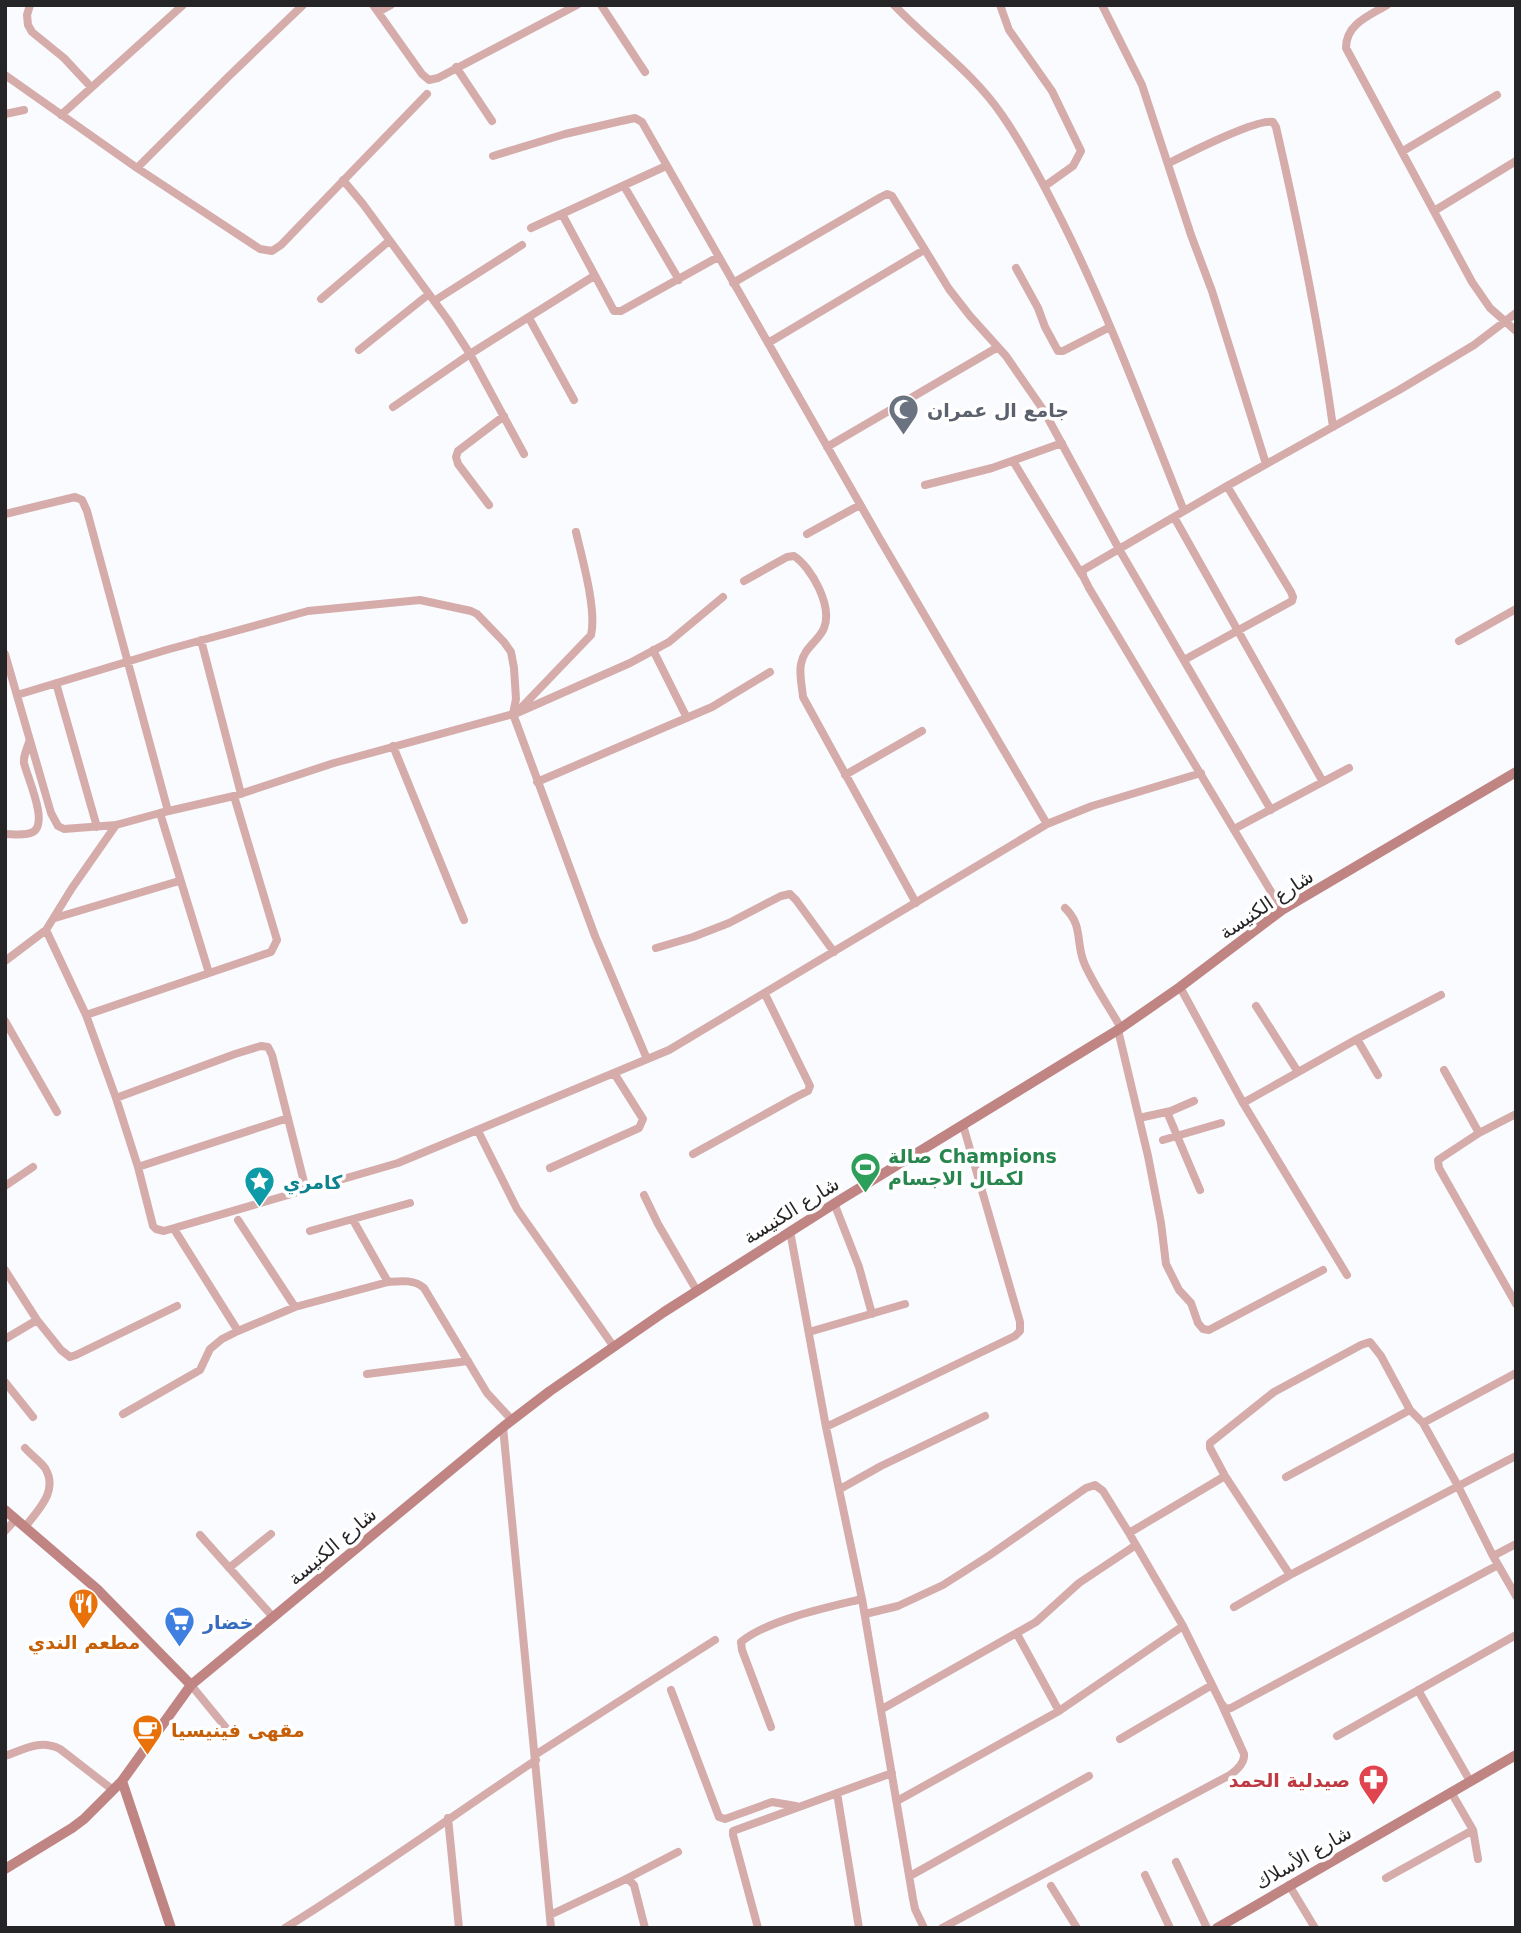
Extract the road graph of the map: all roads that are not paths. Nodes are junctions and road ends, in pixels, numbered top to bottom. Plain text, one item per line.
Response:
1 (30, 5) edge
2 (183, 5) edge
3 (303, 5) edge
4 (391, 5) edge
5 (577, 5) edge
6 (601, 5) edge
7 (894, 5) edge
8 (1000, 5) edge
9 (1102, 5) edge
10 (1387, 5) edge
11 (376, 9) edge
12 (456, 67) junction
13 (645, 72) dead end
14 (5, 75) edge
15 (91, 88) junction
16 (427, 94) dead end
17 (1497, 95) dead end
18 (24, 110) dead end
19 (5, 114) edge
20 (61, 115) junction
21 (492, 121) dead end
22 (1403, 151) junction
23 (493, 156) dead end
24 (1516, 161) edge
25 (1169, 163) junction
26 (666, 166) junction
27 (137, 168) junction
28 (343, 180) junction
29 (624, 186) junction
30 (1045, 186) junction
31 (1434, 211) junction
32 (562, 214) junction
33 (531, 228) dead end
34 (389, 241) junction
35 (522, 246) dead end
36 (924, 250) junction
37 (718, 257) junction
38 (1016, 268) dead end
39 (594, 276) junction
40 (679, 280) junction
41 (733, 283) junction
42 (432, 298) junction
43 (321, 299) dead end
44 (1516, 313) edge
45 (529, 317) junction
46 (1505, 320) junction
47 (1110, 327) junction
48 (1516, 331) edge
49 (768, 343) junction
50 (998, 347) junction
51 (359, 351) dead end
52 (470, 354) junction
53 (574, 400) dead end
54 (393, 407) dead end
55 (504, 416) junction
56 (1333, 427) junction
57 (1062, 443) junction
58 (827, 447) junction
59 (524, 454) dead end
60 (1013, 461) junction
61 (1266, 464) junction
62 (925, 485) dead end
63 (1227, 486) junction
64 (489, 505) dead end
65 (860, 505) junction
66 (1184, 511) junction
67 (5, 514) edge
68 (1174, 517) junction
69 (576, 532) dead end
70 (807, 534) dead end
71 (1119, 549) junction
72 (1083, 576) junction
73 (744, 581) dead end
74 (723, 597) dead end
75 (1516, 609) edge
76 (1238, 632) junction
77 (201, 640) junction
78 (1459, 641) dead end
79 (653, 650) junction
80 (5, 654) edge
81 (1184, 660) junction
82 (128, 661) junction
83 (770, 672) dead end
84 (57, 683) junction
85 (17, 695) junction
86 (515, 713) junction
87 (687, 718) junction
88 (922, 732) dead end
89 (30, 741) junction
90 (393, 746) junction
91 (1349, 768) dead end
92 (1516, 772) edge
93 (1201, 774) junction
94 (845, 775) junction
95 (537, 782) junction
96 (1323, 782) junction
97 (237, 795) junction
98 (1271, 810) junction
99 (164, 812) junction
100 (1047, 824) junction
101 (116, 825) junction
102 (97, 827) junction
103 (1234, 829) junction
104 (5, 834) edge
105 (179, 881) junction
106 (916, 903) junction
107 (1065, 908) dead end
108 (1282, 910) junction
109 (54, 918) junction
110 (464, 920) dead end
111 (46, 930) junction
112 (656, 948) dead end
113 (834, 952) junction
114 (5, 961) edge
115 (209, 974) junction
116 (1180, 987) junction
117 (765, 994) junction
118 (1441, 995) dead end
119 (1256, 1006) dead end
120 (86, 1015) junction
121 (5, 1021) edge
122 (1119, 1029) junction
123 (1357, 1039) junction
124 (648, 1059) junction
125 (1444, 1070) dead end
126 (1298, 1072) junction
127 (614, 1073) junction
128 (1378, 1075) dead end
129 (116, 1098) junction
130 (1195, 1101) dead end
131 (1243, 1103) junction
132 (57, 1112) dead end
133 (1167, 1112) junction
134 (1516, 1114) edge
135 (288, 1118) junction
136 (1139, 1118) junction
137 (1221, 1123) dead end
138 (962, 1125) junction
139 (478, 1130) junction
140 (1479, 1133) junction
141 (1177, 1137) junction
142 (1163, 1140) dead end
143 (693, 1154) dead end
144 (33, 1167) dead end
145 (138, 1167) junction
146 (550, 1168) dead end
147 (5, 1186) edge
148 (306, 1190) junction
149 (1200, 1190) dead end
150 (644, 1195) dead end
151 (410, 1203) dead end
152 (834, 1203) junction
153 (239, 1220) dead end
154 (353, 1220) junction
155 (174, 1229) junction
156 (310, 1231) dead end
157 (790, 1231) junction
158 (1323, 1269) dead end
159 (5, 1270) edge
160 (1347, 1275) dead end
161 (388, 1282) junction
162 (696, 1291) junction
163 (905, 1304) dead end
164 (1516, 1304) edge
165 (177, 1306) dead end
166 (295, 1307) junction
167 (872, 1314) junction
168 (37, 1320) junction
169 (238, 1331) junction
170 (809, 1332) junction
171 (5, 1339) edge
172 (614, 1347) junction
173 (468, 1361) junction
174 (1516, 1373) edge
175 (367, 1374) dead end
176 (5, 1382) edge
177 (1410, 1410) junction
178 (123, 1414) dead end
179 (985, 1416) dead end
180 (33, 1417) dead end
181 (1423, 1423) junction
182 (507, 1424) junction
183 (826, 1427) junction
184 (25, 1448) dead end
185 (1516, 1455) edge
186 (1225, 1476) junction
187 (1286, 1478) dead end
188 (1458, 1486) junction
189 (839, 1489) junction
190 (5, 1510) edge
191 (20, 1523) junction
192 (5, 1531) edge
193 (1129, 1534) junction
194 (200, 1535) dead end
195 (271, 1535) dead end
196 (1516, 1544) edge
197 (1136, 1545) junction
198 (1493, 1556) junction
199 (1498, 1565) junction
200 (229, 1569) junction
201 (1290, 1575) junction
202 (1516, 1596) edge
203 (862, 1599) junction
204 (1234, 1607) dead end
205 (864, 1614) junction
206 (273, 1618) junction
207 (1183, 1626) junction
208 (1017, 1634) junction
209 (1516, 1635) edge
210 (715, 1640) dead end
211 (191, 1685) junction
212 (1212, 1685) junction
213 (671, 1690) dead end
214 (1418, 1690) junction
215 (1221, 1703) junction
216 (882, 1709) junction
217 (1059, 1711) junction
218 (771, 1727) dead end
219 (227, 1728) dead end
220 (1337, 1736) dead end
221 (1120, 1739) dead end
222 (1516, 1755) edge
223 (5, 1756) edge
224 (535, 1758) junction
225 (892, 1773) junction
226 (1089, 1776) dead end
227 (122, 1781) junction
228 (1470, 1782) junction
229 (113, 1790) junction
230 (1451, 1792) junction
231 (837, 1793) junction
232 (897, 1801) junction
233 (799, 1806) junction
234 (448, 1818) junction
235 (1473, 1829) junction
236 (678, 1852) dead end
237 (1478, 1859) dead end
238 (1176, 1861) dead end
239 (5, 1869) edge
240 (1145, 1875) dead end
241 (910, 1876) junction
242 (1386, 1878) dead end
243 (624, 1880) junction
244 (1289, 1885) junction
245 (1051, 1886) dead end
246 (550, 1916) junction
247 (171, 1928) edge
248 (285, 1928) edge
249 (459, 1928) edge
250 (551, 1928) edge
251 (645, 1928) edge
252 (758, 1928) edge
253 (859, 1928) edge
254 (924, 1928) edge
255 (942, 1928) edge
256 (1077, 1928) edge
257 (1170, 1928) edge
258 (1207, 1928) edge
259 (1217, 1928) edge
260 (1315, 1928) edge

1 - 15 street
2 - 15 street
3 - 27 street
4 - 11 street
5 - 12 street
6 - 13 street
7 - 30 street
8 - 30 street
9 - 25 street
10 - 22 street
11 - 12 street
12 - 21 street
14 - 20 street
15 - 20 street
16 - 28 street
17 - 22 street
18 - 19 street
20 - 27 street
22 - 31 street
23 - 26 street
24 - 31 street
25 - 56 street
25 - 61 street
26 - 29 street
26 - 37 street
27 - 28 street
28 - 34 street
29 - 32 street
29 - 40 street
30 - 47 street
31 - 46 street
32 - 33 street
32 - 39 street
34 - 42 street
34 - 43 street
35 - 42 street
36 - 41 street
36 - 49 street
36 - 50 street
37 - 40 street
37 - 41 street
38 - 47 street
39 - 40 street
39 - 45 street
41 - 49 street
42 - 51 street
42 - 52 street
44 - 46 street
45 - 52 street
45 - 53 street
46 - 48 street
46 - 56 street
47 - 66 street
49 - 58 street
50 - 57 street
50 - 58 street
52 - 54 street
52 - 55 street
55 - 59 street
55 - 64 street
56 - 61 street
57 - 60 street
57 - 71 street
58 - 65 street
60 - 62 street
60 - 72 street
61 - 63 street
63 - 66 street
63 - 76 street
65 - 70 street
65 - 100 street
66 - 68 street
67 - 82 street
68 - 71 street
68 - 76 street
69 - 86 street
71 - 72 street
71 - 81 street
72 - 93 street
73 - 94 street
74 - 79 street
75 - 78 street
76 - 81 street
76 - 96 street
77 - 82 street
77 - 86 street
77 - 97 street
79 - 86 street
79 - 87 street
80 - 85 street
81 - 98 street
82 - 84 street
82 - 99 street
83 - 87 street
84 - 85 street
84 - 102 street
85 - 89 street
86 - 90 street
86 - 95 street
87 - 95 street
88 - 94 street
89 - 102 street
89 - 104 street
90 - 97 street
90 - 110 street
91 - 96 street
92 - 108 main road, شارع الكنيسة
93 - 100 street
93 - 103 street
94 - 106 street
95 - 124 street
96 - 98 street
97 - 99 street
97 - 115 street
98 - 103 street
99 - 101 street
99 - 105 street
100 - 106 street
101 - 102 street
101 - 109 street
103 - 108 street
105 - 109 street
105 - 115 street
106 - 113 street
107 - 122 street
108 - 116 main road, شارع الكنيسة
109 - 111 street
111 - 114 street
111 - 120 street
112 - 113 street
113 - 117 street
115 - 120 street
116 - 122 main road, شارع الكنيسة
116 - 131 street
117 - 124 street
117 - 143 street
118 - 123 street
119 - 126 street
120 - 129 street
121 - 132 street
122 - 136 street
122 - 138 main road, شارع الكنيسة
123 - 126 street
123 - 128 street
124 - 127 street
125 - 140 street
126 - 131 street
127 - 139 street
127 - 146 street
129 - 135 street
129 - 145 street
130 - 133 street
131 - 160 street
133 - 136 street
133 - 141 street
134 - 140 street
135 - 145 street
135 - 148 street
136 - 158 street
137 - 141 street
138 - 152 main road, شارع الكنيسة
138 - 183 street
139 - 148 street
139 - 172 street
140 - 164 street
141 - 142 street
141 - 149 street
144 - 147 street
145 - 155 street
148 - 155 street
150 - 162 street
151 - 154 street
152 - 157 main road, شارع الكنيسة
152 - 167 street
153 - 166 street
154 - 156 street
154 - 161 street
155 - 169 street
157 - 162 main road, شارع الكنيسة
157 - 170 street
159 - 168 street
161 - 166 street
161 - 173 street
162 - 172 main road, شارع الكنيسة
163 - 167 street
165 - 168 street
166 - 169 street
167 - 170 street
168 - 171 street
169 - 178 street
170 - 183 street
172 - 182 main road, شارع الكنيسة
173 - 175 street
173 - 182 street
174 - 181 street
176 - 180 street
177 - 181 street
177 - 186 street
177 - 187 street
179 - 189 street
181 - 188 street
182 - 206 main road, شارع الكنيسة
182 - 224 street
183 - 189 street
184 - 191 street
185 - 188 street
186 - 193 street
186 - 201 street
188 - 198 street
188 - 201 street
189 - 203 street
190 - 191 main road
191 - 192 street
191 - 211 main road
193 - 197 street
193 - 205 street
194 - 200 street
195 - 200 street
196 - 198 street
197 - 207 street
197 - 208 street
198 - 199 street
199 - 202 street
199 - 215 street
200 - 206 street
201 - 204 street
203 - 205 street
203 - 218 street
205 - 216 street
206 - 211 main road, شارع الكنيسة
207 - 212 street
207 - 217 street
208 - 216 street
208 - 217 street
209 - 214 street
210 - 224 street
211 - 219 street
211 - 227 main road, شارع الكنيسة
212 - 215 street
212 - 221 street
213 - 233 street
214 - 220 street
214 - 228 street
215 - 255 street
216 - 225 street
217 - 232 street
222 - 228 main road, شارع الأسلاك
223 - 229 street
224 - 234 street
224 - 246 street
225 - 231 street
225 - 232 street
226 - 241 street
227 - 229 main road, شارع الكنيسة
227 - 247 main road
228 - 230 main road, شارع الأسلاك
229 - 239 main road, شارع الكنيسة
230 - 235 street
230 - 244 main road, شارع الأسلاك
231 - 233 street
231 - 253 street
232 - 241 street
233 - 252 street
234 - 248 street
234 - 249 street
235 - 237 street
235 - 242 street
236 - 243 street
238 - 258 street
240 - 257 street
241 - 254 street
243 - 246 street
243 - 251 street
244 - 259 main road, شارع الأسلاك
244 - 260 street
245 - 256 street
246 - 250 street

